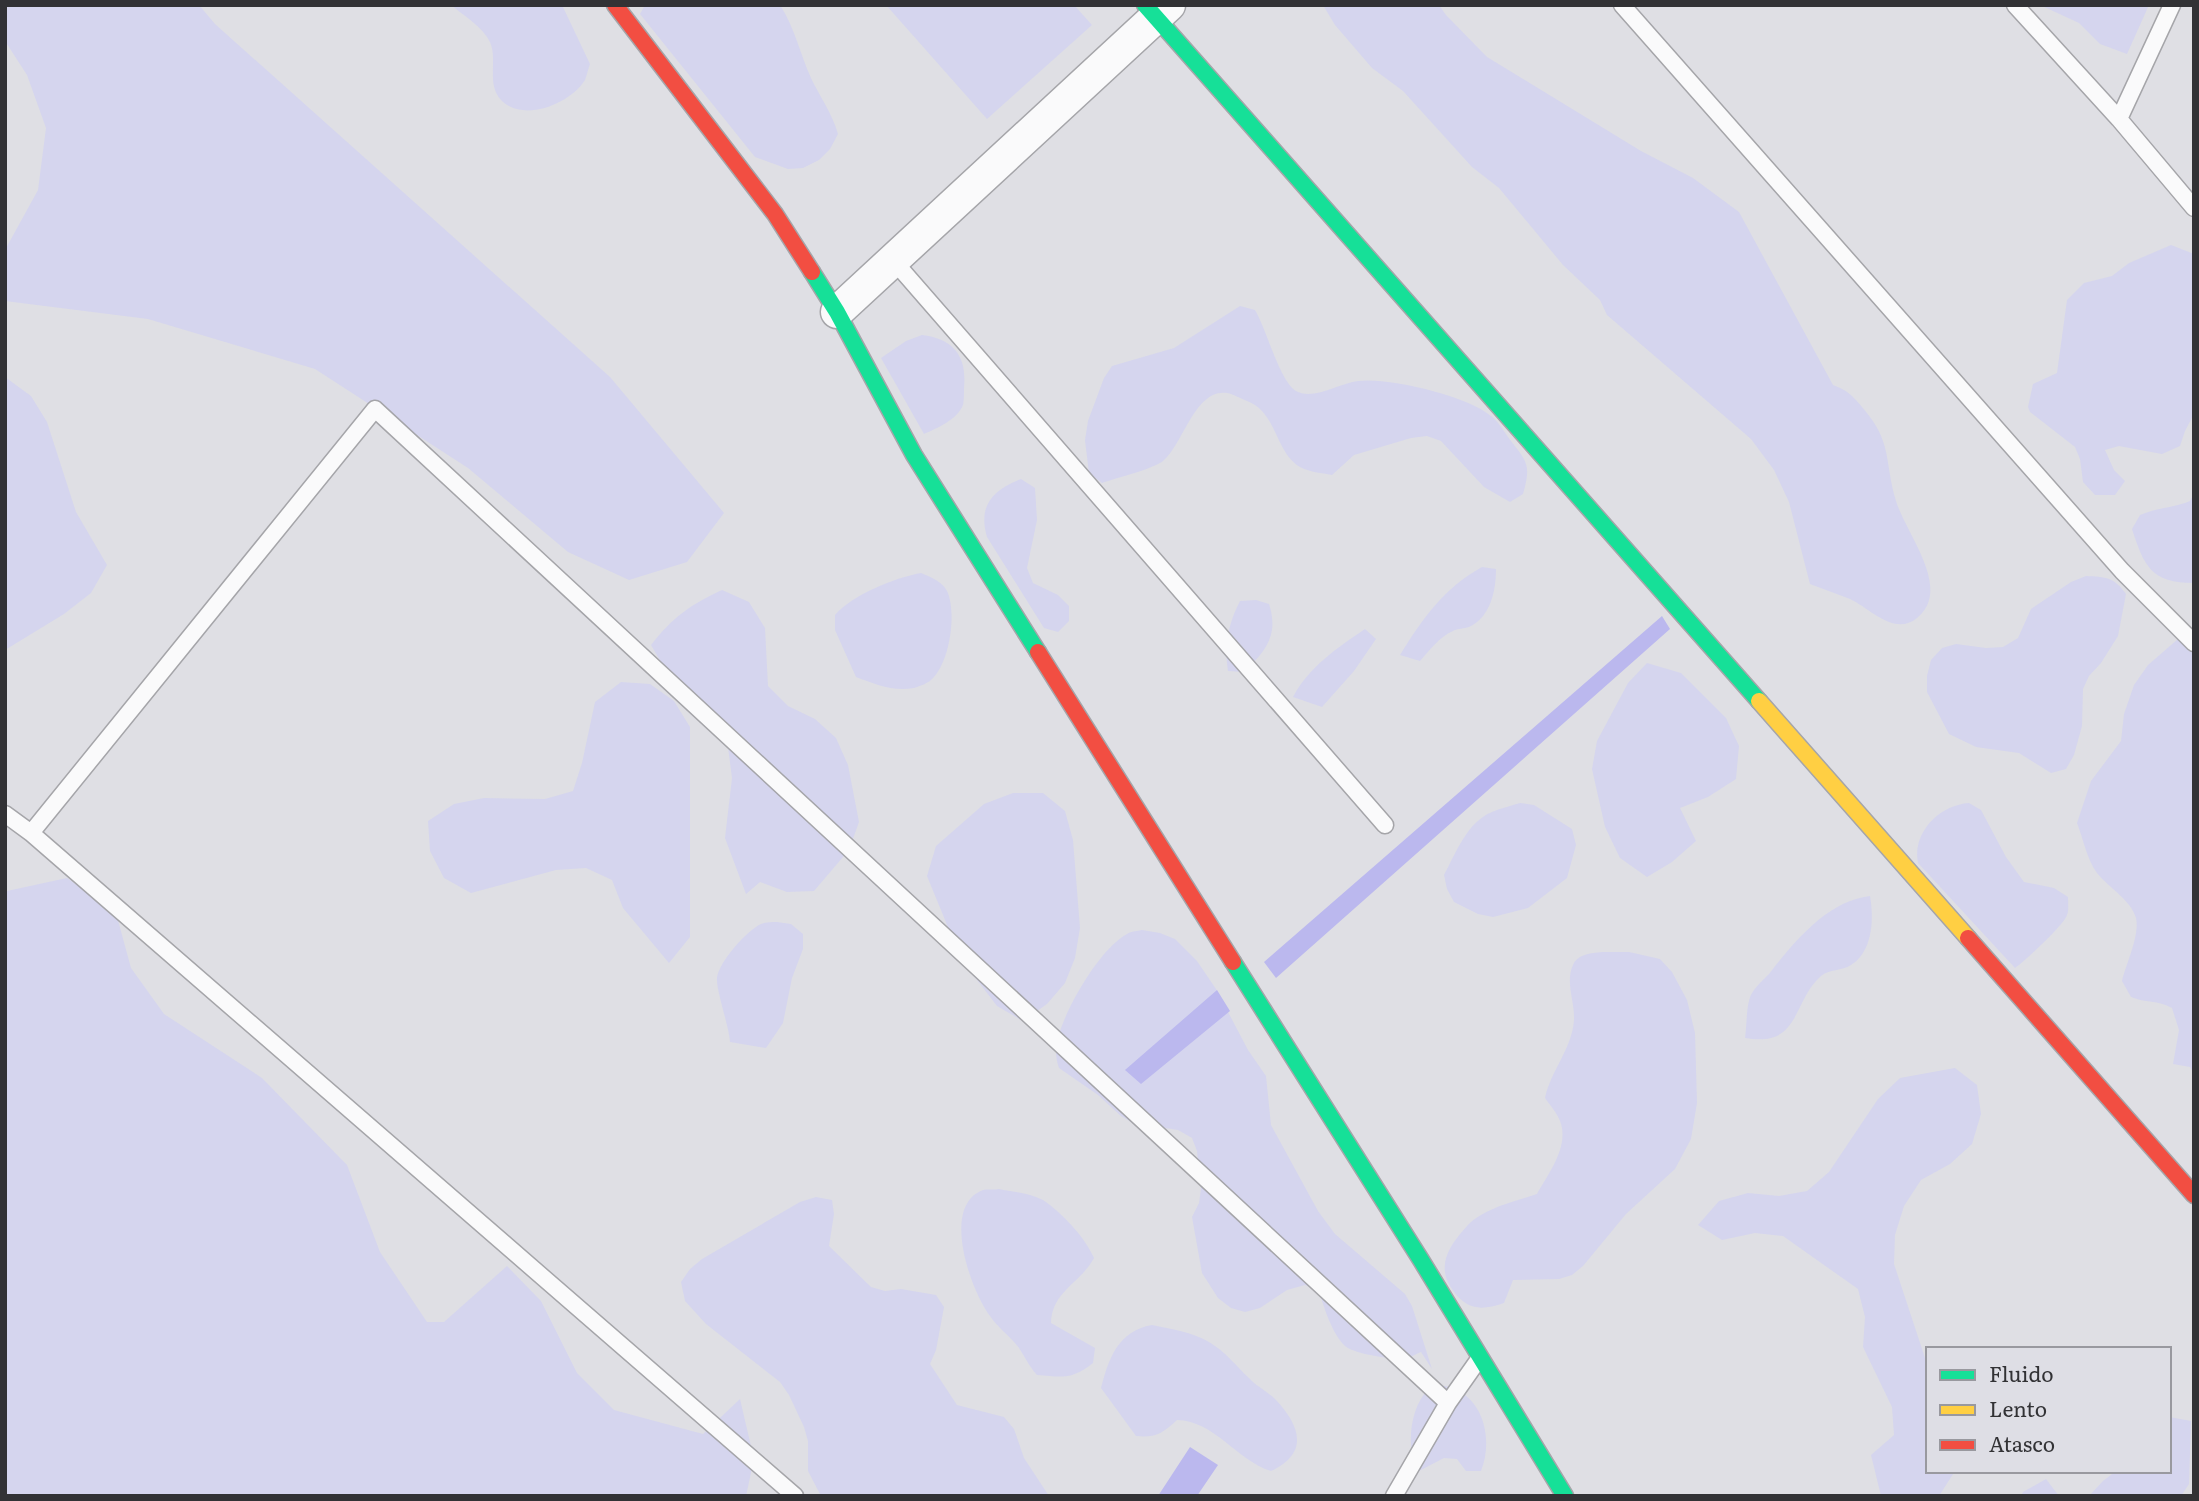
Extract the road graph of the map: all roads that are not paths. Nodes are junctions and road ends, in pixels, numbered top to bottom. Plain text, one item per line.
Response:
1 (615, 5) edge
2 (1622, 5) edge
3 (2015, 5) edge
4 (2172, 5) edge
5 (1156, 9) edge
6 (2119, 119) junction
7 (2194, 208) edge
8 (892, 260) junction
9 (836, 312) junction
10 (2194, 643) edge
11 (5, 814) edge
12 (1385, 825) dead end
13 (31, 834) junction
14 (2194, 1195) edge
15 (1481, 1357) junction
16 (1448, 1403) junction
17 (795, 1496) edge
18 (1394, 1496) edge
19 (1565, 1496) edge

1 - 9 street
2 - 10 lane
3 - 6 lane
4 - 6 lane
5 - 8 street
5 - 14 street
6 - 7 lane
8 - 9 street
8 - 12 lane
9 - 15 street
11 - 13 lane
13 - 16 lane
13 - 17 lane
15 - 16 lane
15 - 19 street
16 - 18 lane

